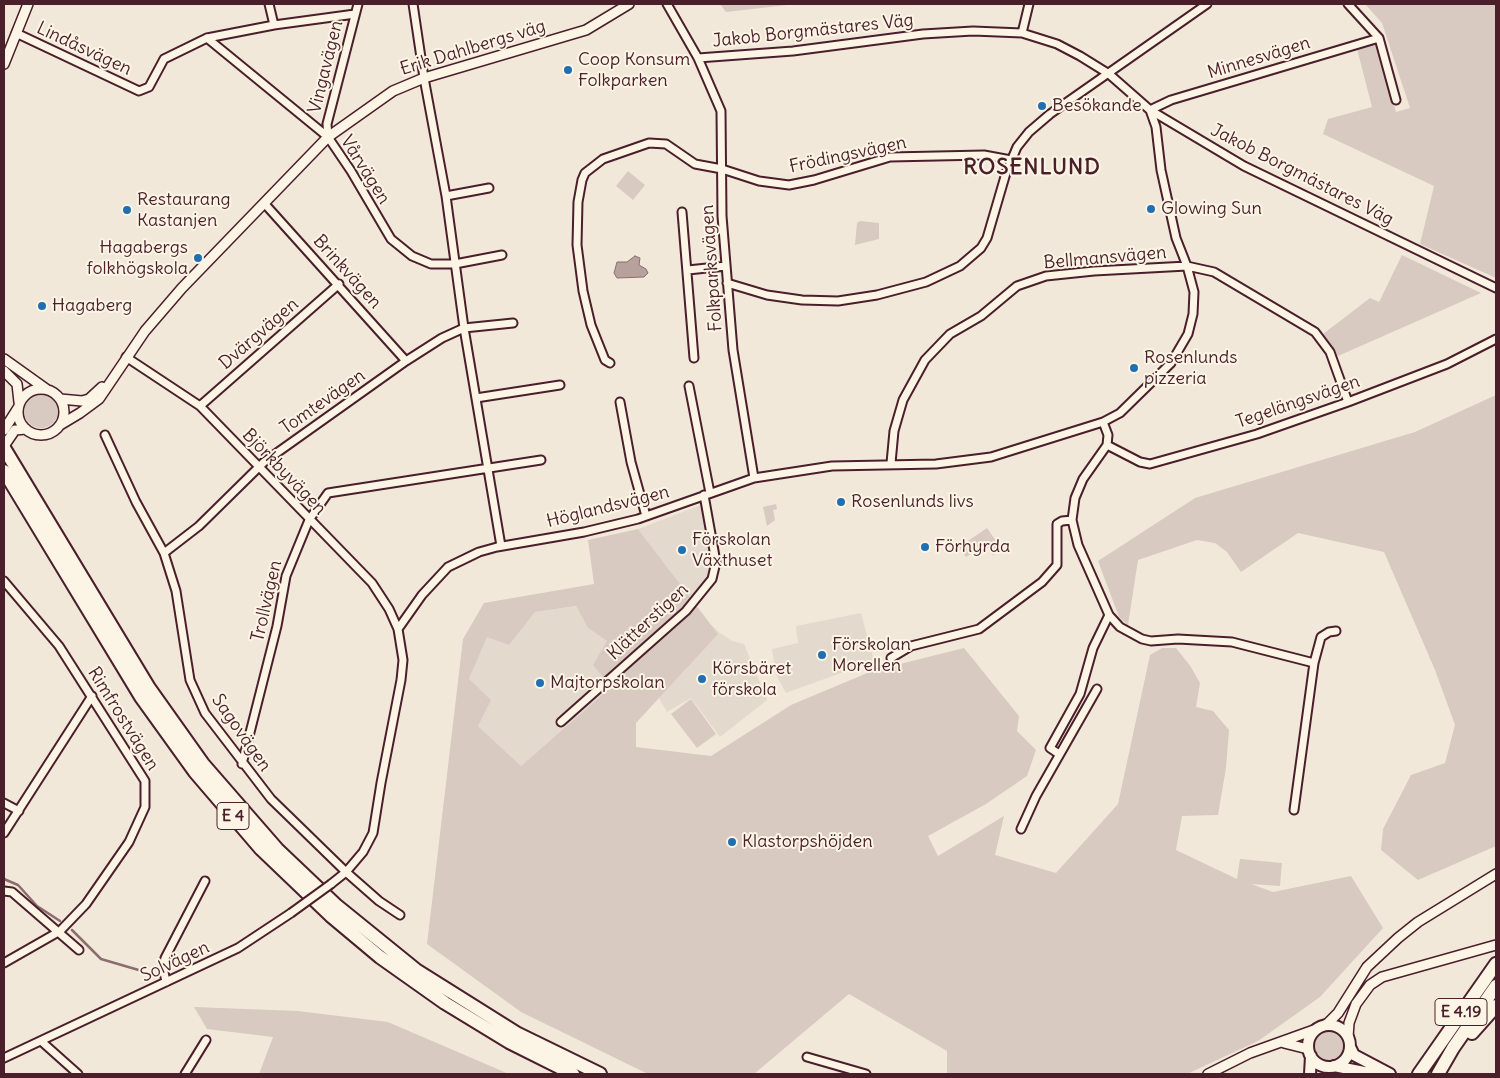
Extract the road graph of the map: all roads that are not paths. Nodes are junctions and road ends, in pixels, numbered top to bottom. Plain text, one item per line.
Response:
1 (28, 4) edge
2 (269, 4) edge
3 (358, 4) edge
4 (414, 4) edge
5 (629, 4) edge
6 (667, 4) edge
7 (1028, 4) edge
8 (1207, 4) edge
9 (1348, 4) edge
10 (356, 14) junction
11 (274, 25) junction
12 (16, 33) junction
13 (1022, 33) junction
14 (207, 38) junction
15 (1379, 38) junction
16 (698, 58) junction
17 (4, 64) edge
18 (1109, 74) junction
19 (424, 78) junction
20 (1396, 100) dead end
21 (1150, 110) junction
22 (328, 138) junction
23 (1011, 160) junction
24 (722, 168) junction
25 (490, 188) dead end
26 (446, 196) junction
27 (264, 203) junction
28 (682, 212) dead end
29 (502, 255) dead end
30 (455, 264) junction
31 (726, 266) junction
32 (1187, 266) junction
33 (688, 270) junction
34 (338, 284) junction
35 (727, 284) junction
36 (1496, 288) edge
37 (513, 323) dead end
38 (464, 328) junction
39 (1496, 339) edge
40 (126, 357) junction
41 (694, 358) dead end
42 (4, 359) edge
43 (406, 361) junction
44 (610, 363) dead end
45 (4, 371) edge
46 (111, 378) junction
47 (560, 385) dead end
48 (689, 386) dead end
49 (46, 389) junction
50 (476, 398) junction
51 (60, 399) junction
52 (620, 402) dead end
53 (1348, 402) junction
54 (19, 406) junction
55 (200, 406) junction
56 (1103, 422) junction
57 (60, 425) junction
58 (26, 429) junction
59 (4, 430) edge
60 (105, 435) dead end
61 (1107, 445) junction
62 (4, 447) edge
63 (542, 460) dead end
64 (891, 464) junction
65 (258, 467) junction
66 (488, 468) junction
67 (4, 471) edge
68 (754, 478) junction
69 (707, 494) junction
70 (646, 516) junction
71 (309, 520) junction
72 (1072, 520) junction
73 (501, 546) junction
74 (164, 553) junction
75 (4, 581) edge
76 (1108, 615) junction
77 (398, 629) junction
78 (1336, 631) dead end
79 (891, 658) dead end
80 (1314, 663) junction
81 (1097, 689) dead end
82 (92, 696) junction
83 (561, 722) dead end
84 (1059, 754) junction
85 (242, 764) junction
86 (4, 803) edge
87 (1294, 810) dead end
88 (19, 811) junction
89 (1021, 829) dead end
90 (4, 833) edge
91 (346, 872) junction
92 (1496, 874) edge
93 (205, 881) dead end
94 (4, 891) edge
95 (400, 915) dead end
96 (60, 931) junction
97 (1496, 945) edge
98 (79, 950) dead end
99 (4, 964) edge
100 (1496, 964) edge
101 (166, 982) junction
102 (1496, 986) edge
103 (1496, 1006) edge
104 (1326, 1024) junction
105 (1314, 1030) junction
106 (206, 1040) dead end
107 (41, 1041) junction
108 (1282, 1042) junction
109 (1349, 1042) junction
110 (1309, 1052) junction
111 (4, 1058) edge
112 (807, 1058) dead end
113 (1327, 1069) edge
114 (78, 1074) edge
115 (184, 1074) edge
116 (573, 1074) edge
117 (600, 1074) edge
118 (866, 1074) edge
119 (1208, 1074) edge
120 (1310, 1074) edge
121 (1374, 1074) edge
122 (1390, 1074) edge
123 (1419, 1074) edge
124 (1438, 1074) edge
125 (1444, 1074) edge

1 - 12 street
2 - 11 street
3 - 10 street, Vingavägen
4 - 19 street
5 - 19 street, Erik Dahlbergs väg
6 - 16 street, Jakob Borgmästares Väg
7 - 13 street
8 - 18 street
9 - 15 street
10 - 11 street, Lindåsvägen
10 - 22 street, Vingavägen
11 - 14 street, Lindåsvägen
12 - 14 street, Lindåsvägen
12 - 17 street
13 - 16 street, Jakob Borgmästares Väg
13 - 18 street, Jakob Borgmästares Väg
14 - 22 street, Vårvägen
15 - 20 street
15 - 21 street, Minnesvägen
16 - 24 street, Folkparksvägen
18 - 21 street, Jakob Borgmästares Väg
18 - 23 street
19 - 22 street, Erik Dahlbergs väg
19 - 26 street
21 - 32 street, Höglandsvägen
21 - 36 street, Jakob Borgmästares Väg
22 - 27 street, Erik Dahlbergs väg
22 - 30 street, Vårvägen
23 - 24 street, Frödingsvägen
23 - 35 street
24 - 31 street, Folkparksvägen
24 - 44 street, Frödingsvägen
25 - 26 street
26 - 30 street
27 - 34 street, Brinkvägen
27 - 40 street, Erik Dahlbergs väg
28 - 33 street
29 - 30 street, Vårvägen
30 - 38 street
31 - 33 street
31 - 35 street, Folkparksvägen
32 - 53 street, Bellmansvägen
32 - 56 street, Höglandsvägen
32 - 64 street, Bellmansvägen
33 - 41 street
34 - 43 street, Brinkvägen
34 - 55 street, Dvärgvägen
35 - 68 street, Folkparksvägen
37 - 38 street, Tomtevägen
38 - 43 street, Tomtevägen
38 - 50 street
39 - 53 street, Tegelängsvägen
40 - 46 street, Erik Dahlbergs väg
40 - 55 street, Björkbyvägen
42 - 49 street
43 - 65 street, Tomtevägen
45 - 54 street
46 - 51 street, Erik Dahlbergs väg
46 - 57 street, Erik Dahlbergs väg
47 - 50 street
48 - 69 street, Klätterstigen
49 - 51 street
49 - 54 street
50 - 66 street
51 - 57 street
52 - 70 street
53 - 61 street, Tegelängsvägen
54 - 58 street
54 - 59 street
55 - 65 street, Björkbyvägen
56 - 61 street
56 - 64 street, Höglandsvägen
57 - 58 street
58 - 62 street
60 - 74 street, Sagovägen
61 - 72 street
62 - 117 highway, E 4
63 - 66 street, Trollvägen
64 - 68 street, Höglandsvägen
65 - 71 street, Björkbyvägen
65 - 74 street, Tomtevägen
66 - 71 street, Trollvägen
66 - 73 street
67 - 116 highway, E 4
68 - 69 street, Höglandsvägen
69 - 70 street, Höglandsvägen
69 - 83 street, Klätterstigen
70 - 73 street, Höglandsvägen
71 - 77 street, Björkbyvägen
71 - 85 street, Trollvägen
72 - 76 street
72 - 79 street
73 - 77 street, Höglandsvägen
74 - 85 street, Sagovägen
75 - 82 street, Rimfrostvägen
76 - 80 street
76 - 84 street
77 - 91 street
78 - 80 street
80 - 87 street
81 - 84 street
82 - 88 street
82 - 96 street, Rimfrostvägen
84 - 89 street
85 - 91 street, Sagovägen
86 - 88 street
88 - 90 street
91 - 95 street, Sagovägen
91 - 101 street, Solvägen, bridge
92 - 104 street
93 - 101 street
94 - 96 street
96 - 98 street
96 - 99 street, Rimfrostvägen
97 - 109 street
100 - 123 highway, E 4.19
101 - 107 street, Solvägen
102 - 124 highway, E 4.19
103 - 125 highway
104 - 105 main road
104 - 109 main road
105 - 108 street
105 - 110 main road
106 - 115 street
107 - 111 street, Solvägen
107 - 114 street
108 - 110 street
108 - 119 street
109 - 113 main road
109 - 122 main road
110 - 113 main road
110 - 120 main road
112 - 118 street
113 - 121 main road

